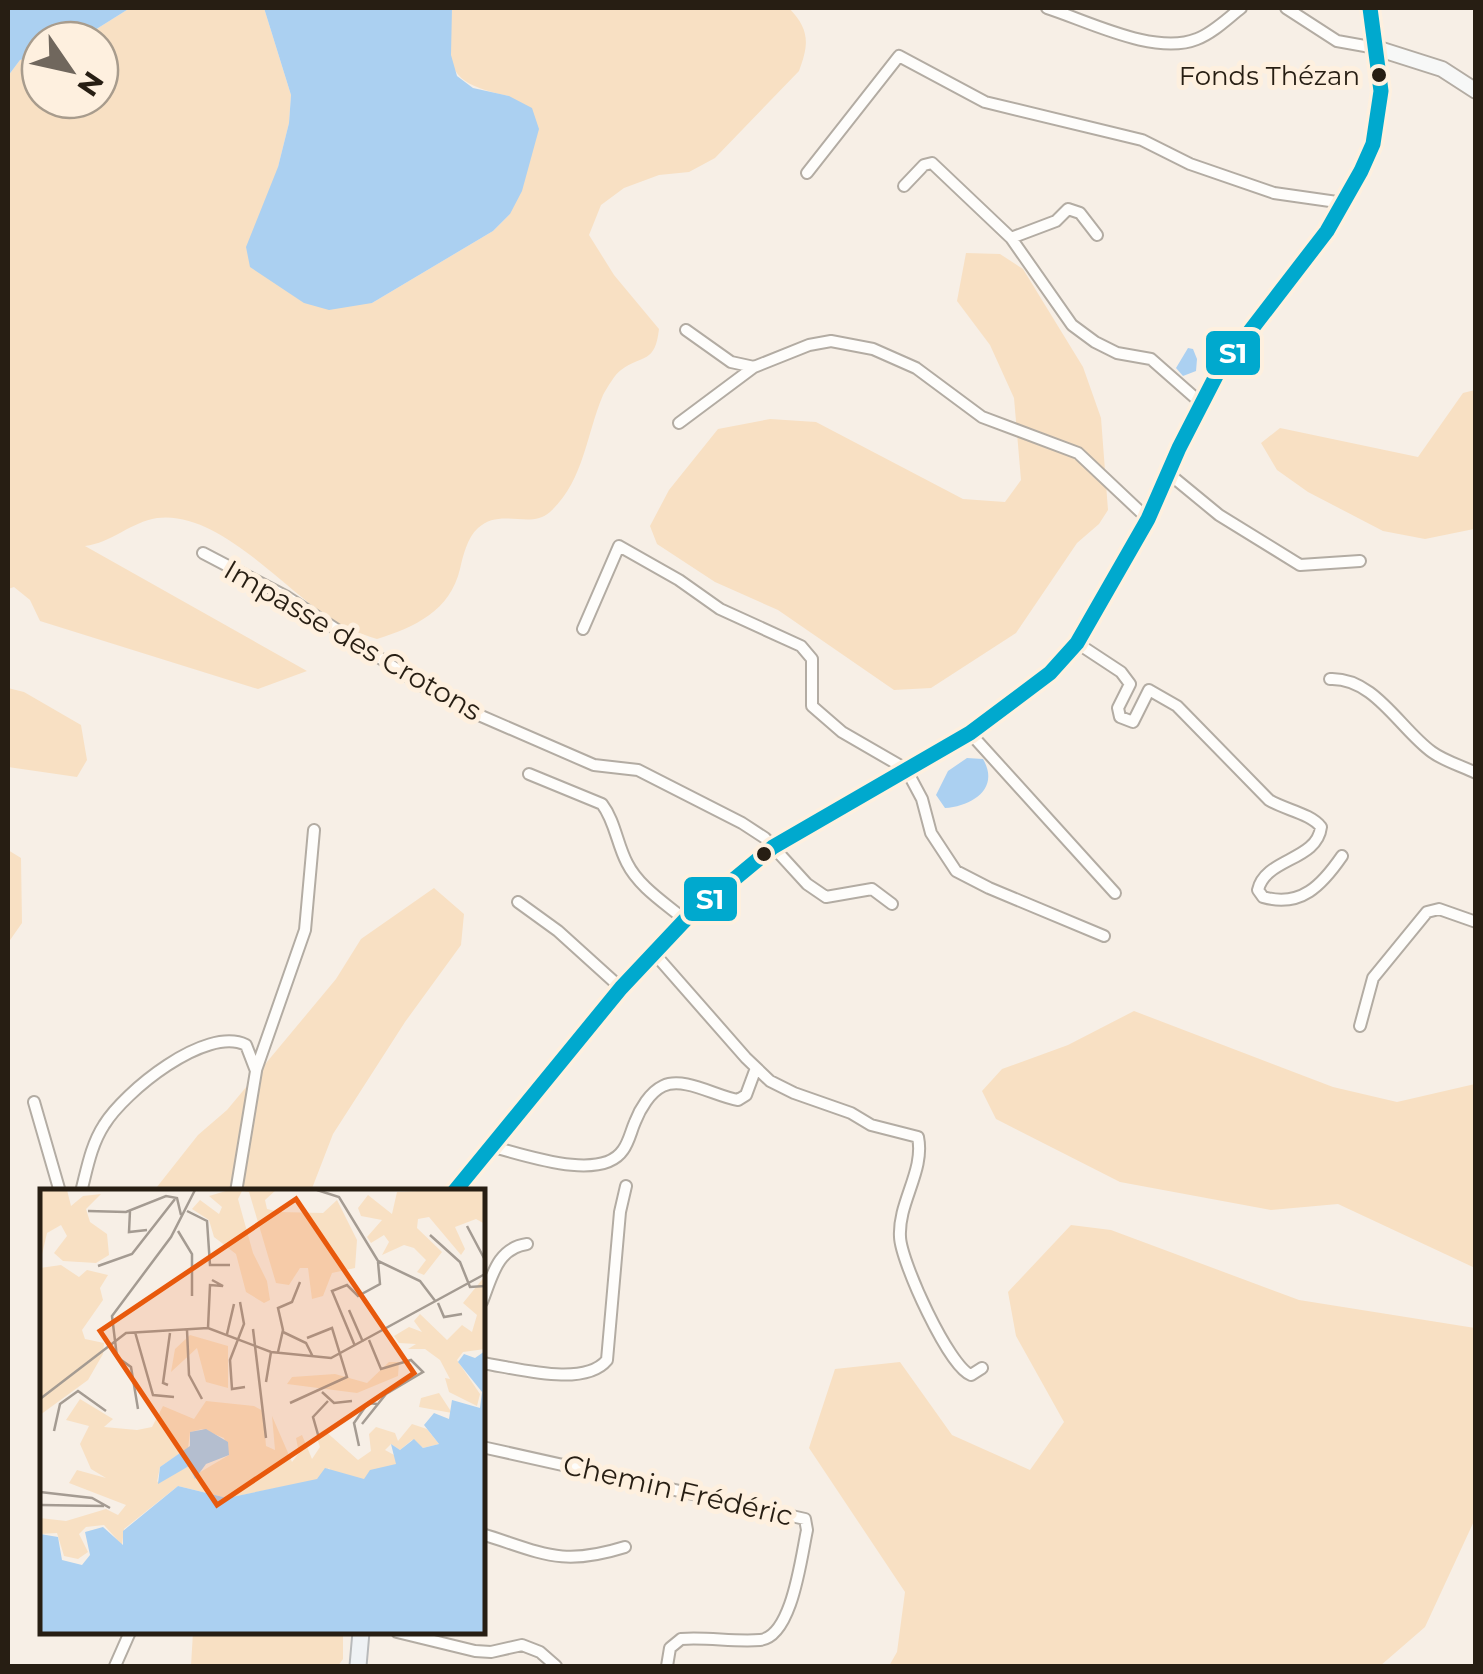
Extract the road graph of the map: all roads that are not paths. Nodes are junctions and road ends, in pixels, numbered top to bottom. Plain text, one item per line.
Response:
1 (1047, 8) edge
2 (1241, 8) edge
3 (1286, 8) edge
4 (1370, 8) edge
5 (1376, 48) junction
6 (1476, 91) edge
7 (807, 173) dead end
8 (904, 186) dead end
9 (1344, 203) junction
10 (1097, 235) dead end
11 (1012, 238) junction
12 (686, 330) dead end
13 (754, 367) junction
14 (1201, 403) junction
15 (679, 424) dead end
16 (1168, 473) junction
17 (1148, 519) junction
18 (203, 553) dead end
19 (1360, 560) dead end
20 (582, 628) dead end
21 (1077, 643) junction
22 (1330, 680) dead end
23 (970, 733) junction
24 (906, 769) junction
25 (1476, 773) edge
26 (529, 774) dead end
27 (314, 830) dead end
28 (774, 847) junction
29 (1342, 856) dead end
30 (1115, 892) dead end
31 (518, 902) dead end
32 (892, 904) dead end
33 (685, 920) junction
34 (1476, 922) edge
35 (1104, 936) dead end
36 (654, 952) junction
37 (621, 988) junction
38 (1360, 1026) dead end
39 (756, 1068) junction
40 (256, 1071) junction
41 (34, 1102) dead end
42 (490, 1146) junction
43 (626, 1186) dead end
44 (59, 1189) edge
45 (82, 1189) edge
46 (236, 1189) edge
47 (456, 1189) edge
48 (527, 1244) dead end
49 (485, 1294) edge
50 (485, 1363) edge
51 (982, 1368) dead end
52 (485, 1449) edge
53 (485, 1535) edge
54 (625, 1546) dead end
55 (129, 1634) edge
56 (362, 1634) edge
57 (404, 1634) edge
58 (116, 1666) edge
59 (358, 1666) edge
60 (556, 1666) edge
61 (667, 1666) edge

1 - 2 street
3 - 5 street
4 - 5 main road
5 - 6 street
5 - 9 main road
7 - 9 street
8 - 11 street
9 - 14 main road
10 - 11 street
11 - 14 street
12 - 13 street
13 - 15 street
13 - 17 street
14 - 16 main road
16 - 17 main road
16 - 19 street
17 - 21 main road
18 - 28 street, Impasse des Crotons
20 - 24 street
21 - 23 main road
21 - 29 street
22 - 25 street
23 - 24 main road
23 - 30 street
24 - 28 main road
24 - 35 street
26 - 33 street
27 - 40 street
28 - 32 street, Impasse des Crotons
28 - 33 main road
31 - 37 street
33 - 36 main road
34 - 38 street
36 - 37 main road
36 - 39 street
37 - 42 main road
39 - 42 street
39 - 51 street
40 - 45 street
40 - 46 street
41 - 44 street
42 - 47 main road
43 - 50 street
48 - 49 street
52 - 61 street, Chemin Frédéric
53 - 54 street
55 - 58 street
56 - 59 main road
57 - 60 street

